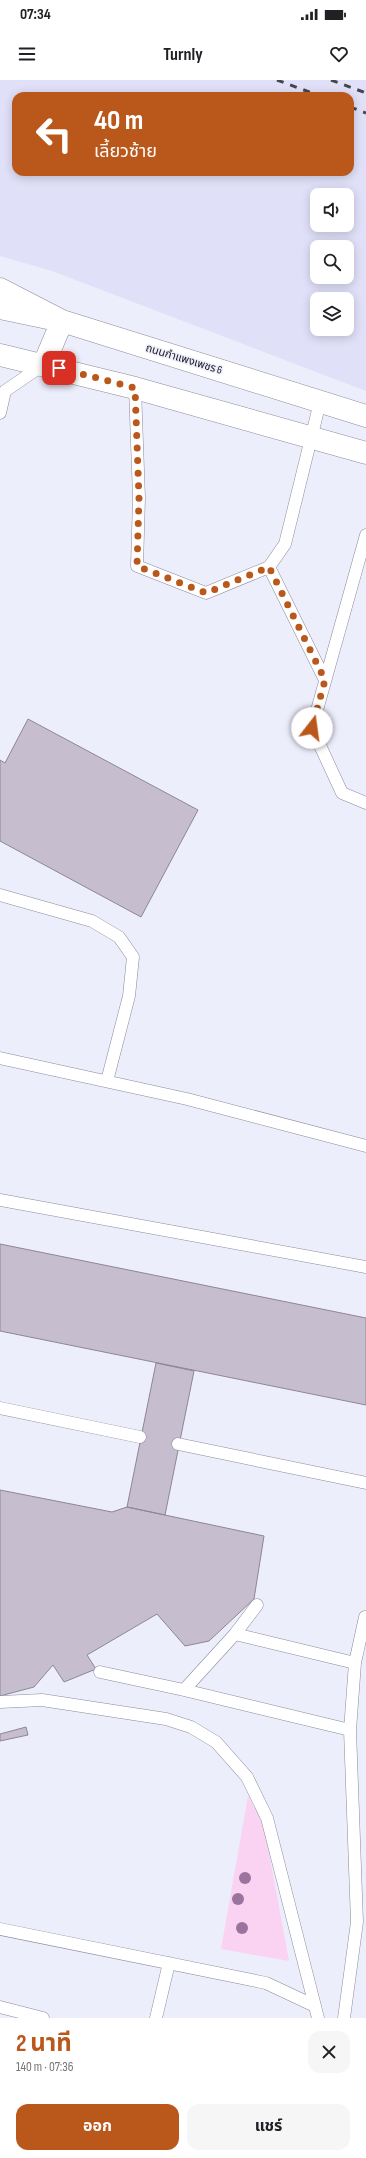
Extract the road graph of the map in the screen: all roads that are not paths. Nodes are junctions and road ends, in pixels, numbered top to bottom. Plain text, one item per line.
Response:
1 (0, 289) edge
2 (0, 308) edge
3 (62, 321) junction
4 (0, 355) edge
5 (44, 364) junction
6 (135, 388) junction
7 (320, 402) junction
8 (0, 413) edge
9 (366, 416) edge
10 (312, 436) junction
11 (366, 453) edge
12 (366, 535) edge
13 (269, 567) junction
14 (325, 680) junction
15 (366, 803) edge
16 (0, 895) edge
17 (0, 1058) edge
18 (107, 1081) junction
19 (366, 1146) edge
20 (0, 1200) edge
21 (366, 1267) edge
22 (0, 1408) edge
23 (140, 1437) dead end
24 (178, 1444) dead end
25 (366, 1483) edge
26 (257, 1605) dead end
27 (365, 1617) edge
28 (235, 1634) junction
29 (355, 1664) junction
30 (100, 1672) dead end
31 (184, 1690) junction
32 (0, 1702) edge
33 (350, 1730) junction
34 (0, 1929) edge
35 (169, 1964) junction
36 (314, 2006) junction
37 (0, 2008) edge
38 (43, 2018) edge
39 (156, 2018) edge
40 (318, 2018) edge
41 (344, 2018) edge

1 - 3 street
2 - 3 street, ถนนกำแพงเพชร 6
3 - 5 street
3 - 7 street, ถนนกำแพงเพชร 6
4 - 5 street
5 - 6 street
5 - 8 lane
6 - 10 street
6 - 13 lane
7 - 9 street, ถนนกำแพงเพชร 6
7 - 10 lane
10 - 11 street
10 - 13 lane
12 - 14 lane
13 - 14 lane
14 - 15 lane
16 - 18 lane
17 - 18 lane
18 - 19 lane
20 - 21 lane
22 - 23 lane
24 - 25 lane
26 - 28 lane
27 - 29 lane
28 - 29 lane
28 - 31 lane
29 - 33 lane
30 - 31 lane
31 - 33 lane
32 - 36 lane
33 - 41 lane
34 - 35 lane
35 - 36 lane
35 - 39 lane
36 - 40 lane
37 - 38 lane

